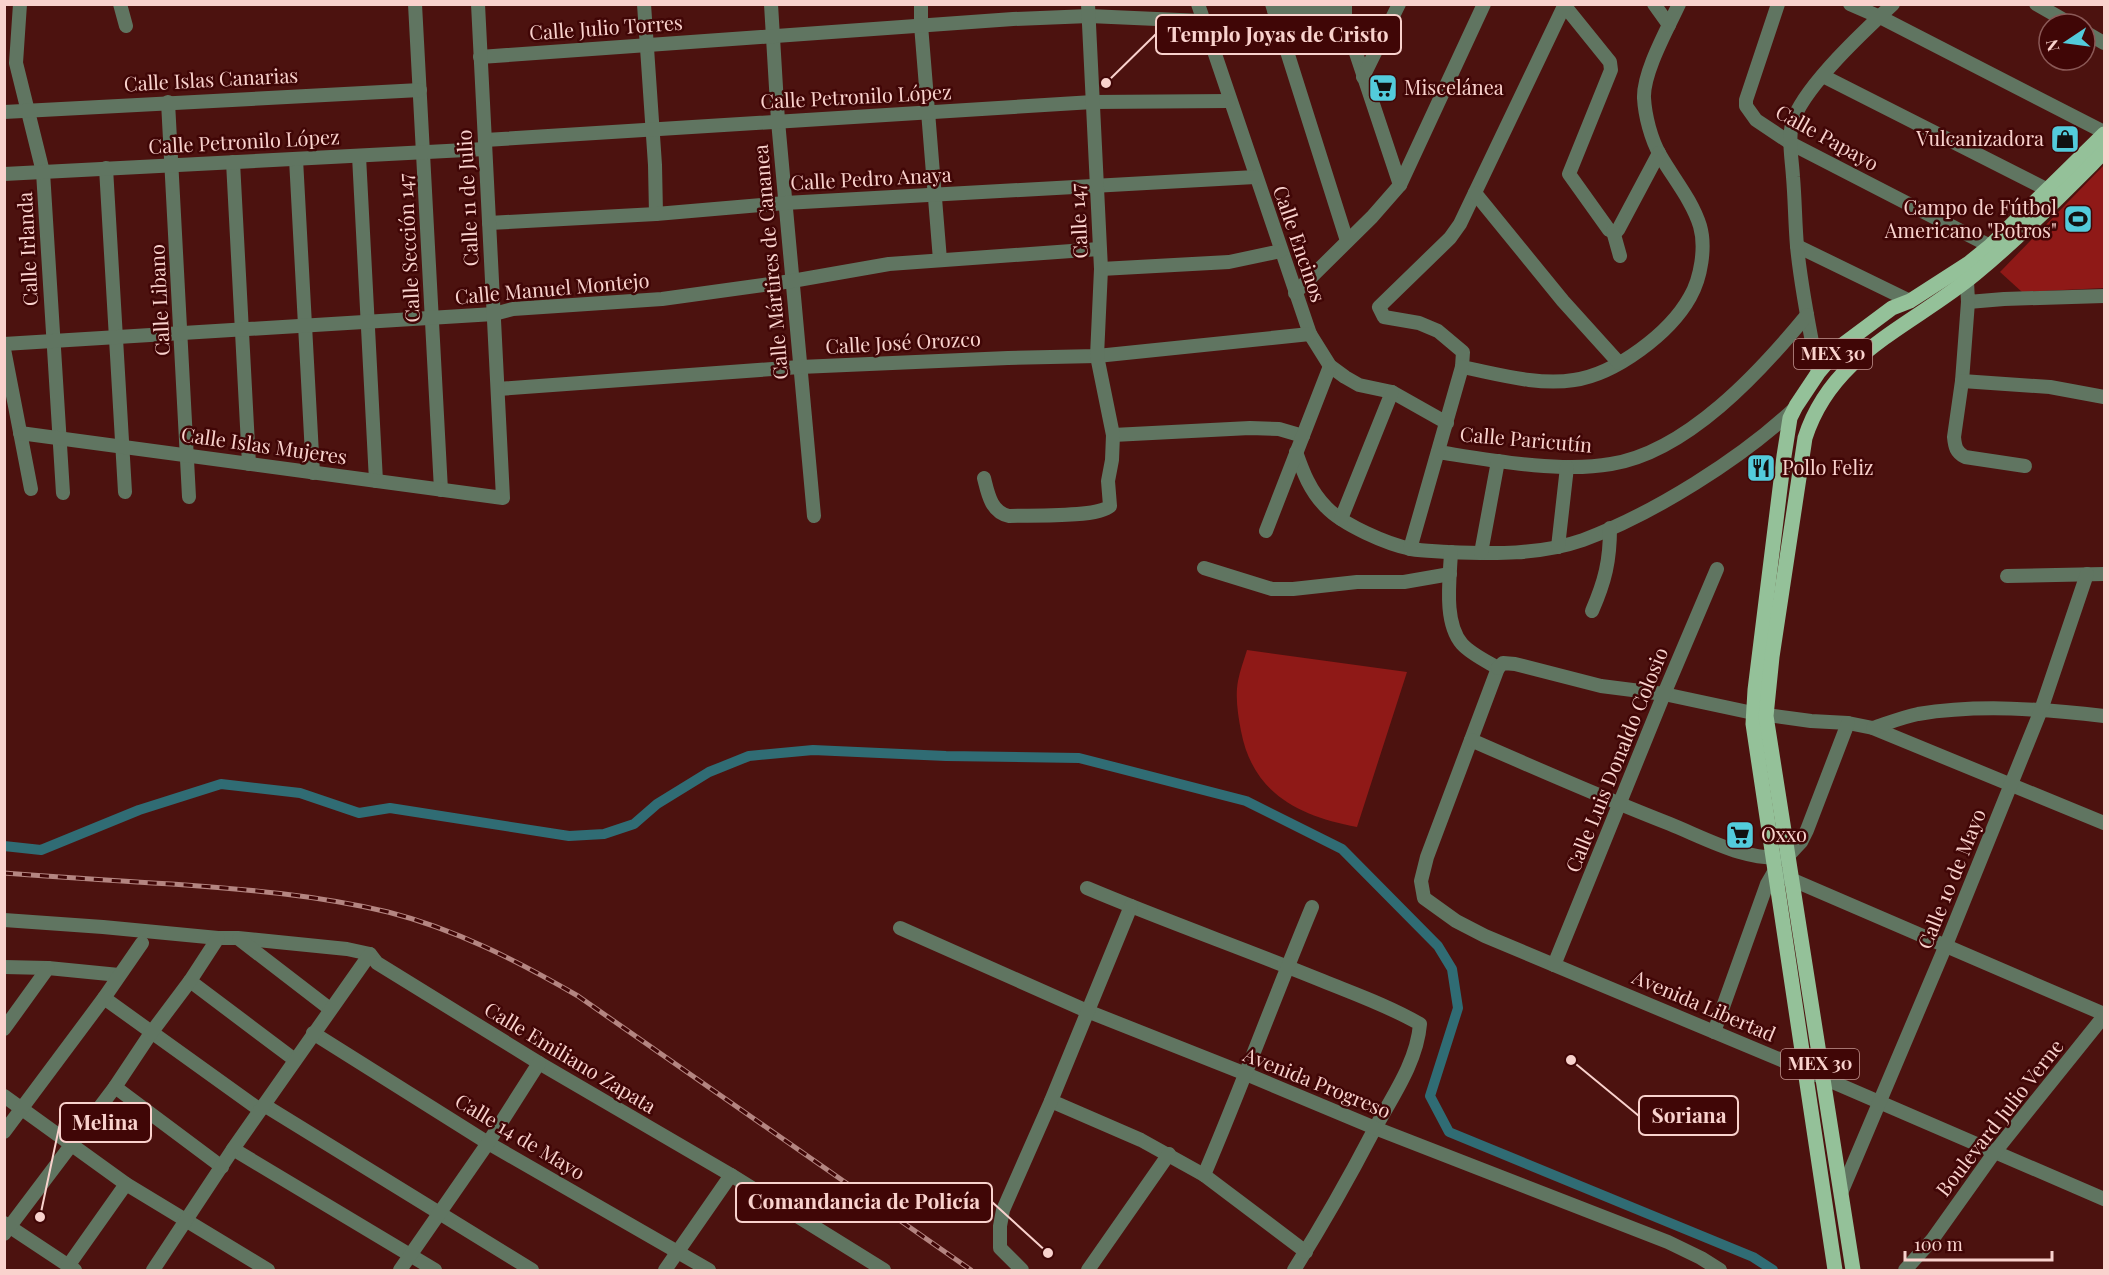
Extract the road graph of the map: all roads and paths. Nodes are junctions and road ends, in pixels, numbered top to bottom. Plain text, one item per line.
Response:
1 (20, 4) edge
2 (120, 4) edge
3 (415, 4) edge
4 (478, 4) edge
5 (644, 4) edge
6 (771, 4) edge
7 (921, 4) edge
8 (1198, 4) edge
9 (1399, 4) edge
10 (1484, 4) edge
11 (1654, 4) edge
12 (1679, 4) edge
13 (1778, 4) edge
14 (1850, 4) edge
15 (1893, 4) edge
16 (2036, 4) edge
17 (1564, 5) edge
18 (1273, 7) edge
19 (1345, 8) edge
20 (1088, 10) edge
21 (2050, 12) edge
22 (1880, 16) junction
23 (1202, 21) junction
24 (921, 25) junction
25 (1669, 25) junction
26 (126, 26) dead end
27 (772, 35) junction
28 (647, 45) junction
29 (480, 57) junction
30 (1823, 76) junction
31 (1363, 77) junction
32 (420, 90) junction
33 (1229, 101) junction
34 (168, 102) junction
35 (1093, 102) junction
36 (28, 110) junction
37 (4, 111) edge
38 (929, 112) junction
39 (778, 121) junction
40 (653, 130) junction
41 (2104, 133) edge
42 (485, 144) junction
43 (1792, 144) junction
44 (423, 152) junction
45 (2104, 152) edge
46 (1659, 153) junction
47 (358, 156) junction
48 (296, 159) junction
49 (233, 162) junction
50 (172, 165) junction
51 (106, 168) junction
52 (43, 172) junction
53 (4, 174) edge
54 (1255, 177) junction
55 (1400, 185) junction
56 (1097, 186) junction
57 (2048, 190) junction
58 (1475, 193) junction
59 (935, 195) junction
60 (785, 203) junction
61 (656, 214) junction
62 (489, 224) junction
63 (1613, 231) junction
64 (1347, 241) junction
65 (1797, 246) junction
66 (1990, 246) junction
67 (1100, 249) junction
68 (1281, 251) junction
69 (1620, 256) dead end
70 (940, 260) junction
71 (1101, 269) junction
72 (1967, 280) junction
73 (792, 281) junction
74 (1295, 293) junction
75 (2104, 296) edge
76 (1910, 301) junction
77 (1968, 302) junction
78 (494, 314) junction
79 (1807, 315) junction
80 (432, 319) junction
81 (368, 323) junction
82 (305, 327) junction
83 (242, 330) junction
84 (181, 334) junction
85 (1310, 334) junction
86 (116, 338) junction
87 (54, 341) junction
88 (4, 344) edge
89 (4, 350) edge
90 (1097, 356) junction
91 (1619, 363) junction
92 (1329, 366) junction
93 (800, 367) junction
94 (1462, 368) junction
95 (1818, 373) junction
96 (1962, 381) junction
97 (498, 389) junction
98 (1392, 392) junction
99 (2104, 397) edge
100 (1796, 406) junction
101 (1447, 423) junction
102 (20, 433) junction
103 (1113, 435) junction
104 (1303, 436) junction
105 (59, 438) junction
106 (122, 447) junction
107 (1296, 452) junction
108 (1438, 452) junction
109 (188, 456) junction
110 (1498, 461) junction
111 (249, 464) junction
112 (2025, 466) dead end
113 (1567, 467) junction
114 (313, 473) junction
115 (984, 478) dead end
116 (376, 481) junction
117 (31, 489) dead end
118 (441, 490) junction
119 (125, 492) dead end
120 (63, 493) dead end
121 (189, 497) dead end
122 (503, 498) joint
123 (814, 516) dead end
124 (1341, 519) junction
125 (1610, 528) junction
126 (1266, 531) dead end
127 (1558, 547) junction
128 (1410, 549) junction
129 (1451, 552) junction
130 (1481, 553) junction
131 (1204, 568) dead end
132 (1717, 569) dead end
133 (1450, 574) junction
134 (2087, 574) junction
135 (2104, 574) edge
136 (2007, 576) dead end
137 (1592, 611) dead end
138 (1498, 668) junction
139 (1664, 694) junction
140 (2042, 710) junction
141 (1760, 714) junction
142 (2104, 716) edge
143 (1848, 723) junction
144 (1873, 728) junction
145 (1471, 740) junction
146 (2010, 785) junction
147 (1620, 805) junction
148 (2104, 823) edge
149 (1778, 863) junction
150 (1791, 878) junction
151 (1087, 888) dead end
152 (1131, 906) junction
153 (1312, 907) dead end
154 (4, 920) edge
155 (900, 928) dead end
156 (218, 938) junction
157 (238, 938) junction
158 (142, 943) dead end
159 (1946, 945) junction
160 (370, 954) junction
161 (1554, 965) junction
162 (1287, 966) junction
163 (4, 967) edge
164 (48, 968) junction
165 (119, 975) junction
166 (190, 981) junction
167 (104, 998) junction
168 (330, 1009) junction
169 (1087, 1011) junction
170 (2104, 1015) edge
171 (4, 1029) edge
172 (1714, 1032) junction
173 (151, 1033) junction
174 (313, 1033) junction
175 (295, 1060) junction
176 (539, 1063) junction
177 (1805, 1070) junction
178 (1246, 1074) junction
179 (1822, 1077) junction
180 (115, 1087) junction
181 (4, 1096) edge
182 (1051, 1101) junction
183 (1879, 1102) junction
184 (262, 1107) junction
185 (21, 1108) junction
186 (1375, 1128) junction
187 (4, 1132) edge
188 (488, 1143) junction
189 (70, 1144) junction
190 (233, 1149) junction
191 (1994, 1153) junction
192 (1169, 1154) junction
193 (222, 1167) junction
194 (731, 1175) junction
195 (1204, 1175) junction
196 (126, 1184) junction
197 (1841, 1194) junction
198 (2104, 1199) edge
199 (440, 1214) junction
200 (185, 1221) junction
201 (6, 1228) edge
202 (678, 1252) junction
203 (1306, 1252) junction
204 (411, 1255) junction
205 (72, 1268) edge
206 (153, 1270) edge
207 (268, 1270) edge
208 (400, 1270) edge
209 (435, 1270) edge
210 (532, 1270) edge
211 (664, 1270) edge
212 (709, 1270) edge
213 (884, 1270) edge
214 (1022, 1270) edge
215 (1088, 1270) edge
216 (1294, 1270) edge
217 (1720, 1270) edge
218 (1835, 1270) edge
219 (1853, 1270) edge
220 (1905, 1270) edge

1 - 36 street, Calle Irlanda
2 - 26 street
3 - 32 street, Calle Sección 147
4 - 29 street, Calle 11 de Julio
5 - 28 street
6 - 27 street, Calle Mártires de Cananea
7 - 24 street
8 - 23 street, Calle Encinos
9 - 31 street
10 - 55 street
11 - 25 street
12 - 25 street
13 - 43 street, Calle Papayo
14 - 22 street
15 - 22 street
16 - 21 street
17 - 58 street
17 - 63 street
18 - 19 street
18 - 64 street
19 - 31 street
20 - 23 street, Calle Julio Torres
20 - 24 street, Calle Julio Torres
20 - 35 street, Calle 147
22 - 30 street
22 - 41 street
23 - 33 street, Calle Encinos
24 - 27 street, Calle Julio Torres
24 - 38 street
25 - 46 street
27 - 28 street, Calle Julio Torres
27 - 39 street, Calle Mártires de Cananea
28 - 29 street, Calle Julio Torres
28 - 40 street
29 - 42 street, Calle 11 de Julio
30 - 43 street
30 - 57 street
31 - 55 street
32 - 34 street, Calle Islas Canarias
32 - 44 street, Calle Sección 147
33 - 35 street, Calle Petronilo López
33 - 54 street, Calle Encinos
34 - 36 street, Calle Islas Canarias
34 - 50 street, Calle Libano
35 - 38 street, Calle Petronilo López
35 - 56 street, Calle 147
36 - 37 street, Calle Islas Canarias
36 - 52 street, Calle Irlanda
38 - 39 street, Calle Petronilo López
38 - 59 street
39 - 40 street, Calle Petronilo López
39 - 60 street, Calle Mártires de Cananea
40 - 42 street, Calle Petronilo López
40 - 61 street
41 - 57 main road, MEX 30
42 - 44 street, Calle Petronilo López
42 - 62 street, Calle 11 de Julio
43 - 65 street
43 - 66 street, Calle Papayo
44 - 47 street, Calle Petronilo López
44 - 80 street, Calle Sección 147
45 - 72 main road, MEX 30
46 - 63 street
46 - 91 street
47 - 48 street, Calle Petronilo López
47 - 81 street
48 - 49 street, Calle Petronilo López
48 - 82 street
49 - 50 street, Calle Petronilo López
49 - 83 street
50 - 51 street, Calle Petronilo López
50 - 84 street, Calle Libano
51 - 52 street, Calle Petronilo López
51 - 86 street
52 - 53 street, Calle Petronilo López
52 - 87 street, Calle Irlanda
54 - 56 street, Calle Pedro Anaya
54 - 68 street, Calle Encinos
55 - 64 street
56 - 59 street, Calle Pedro Anaya
56 - 67 street, Calle 147
57 - 66 main road, MEX 30
58 - 91 street
58 - 94 street
59 - 60 street, Calle Pedro Anaya
59 - 70 street
60 - 61 street, Calle Pedro Anaya
60 - 73 street, Calle Mártires de Cananea
61 - 62 street, Calle Pedro Anaya
62 - 78 street, Calle 11 de Julio
63 - 69 street
64 - 74 street
65 - 76 street
65 - 79 street
66 - 76 main road, MEX 30
67 - 70 street, Calle Manuel Montejo
67 - 71 street, Calle 147
68 - 71 street
68 - 74 street, Calle Encinos
70 - 73 street, Calle Manuel Montejo
71 - 90 street, Calle 147
72 - 77 street
72 - 141 main road, MEX 30
73 - 78 street, Calle Manuel Montejo
73 - 93 street, Calle Mártires de Cananea
74 - 85 street, Calle Encinos
75 - 77 street
76 - 95 main road, MEX 30
77 - 96 street
78 - 80 street, Calle Manuel Montejo
78 - 97 street, Calle 11 de Julio
79 - 95 street
79 - 113 street, Calle Paricutín
80 - 81 street, Calle Manuel Montejo
80 - 118 street, Calle Sección 147
81 - 82 street, Calle Manuel Montejo
81 - 116 street
82 - 83 street, Calle Manuel Montejo
82 - 114 street
83 - 84 street, Calle Manuel Montejo
83 - 111 street
84 - 86 street, Calle Manuel Montejo
84 - 109 street, Calle Libano
85 - 90 street, Calle José Orozco
85 - 92 street, Calle Encinos
86 - 87 street, Calle Manuel Montejo
86 - 106 street
87 - 88 street, Calle Manuel Montejo
87 - 105 street, Calle Irlanda
89 - 102 street
90 - 93 street, Calle José Orozco
90 - 103 street, Calle 147
91 - 94 street
92 - 98 street, Calle Encinos
92 - 104 street
93 - 97 street, Calle José Orozco
93 - 123 street, Calle Mártires de Cananea
94 - 101 street
95 - 100 main road, MEX 30
96 - 99 street
96 - 112 street
97 - 122 street, Calle 11 de Julio
98 - 101 street, Calle Encinos
98 - 124 street
100 - 125 street
100 - 141 main road, MEX 30
101 - 108 street
102 - 105 street, Calle Islas Mujeres
102 - 117 street
103 - 104 street
103 - 115 street, Calle 147
104 - 107 street
105 - 106 street, Calle Islas Mujeres
105 - 120 street, Calle Irlanda
106 - 109 street, Calle Islas Mujeres
106 - 119 street
107 - 124 street
107 - 126 street
108 - 110 street, Calle Paricutín
108 - 128 street
109 - 111 street, Calle Islas Mujeres
109 - 121 street, Calle Libano
110 - 113 street, Calle Paricutín
110 - 130 street
111 - 114 street, Calle Islas Mujeres
113 - 127 street
114 - 116 street, Calle Islas Mujeres
116 - 118 street, Calle Islas Mujeres
118 - 122 street, Calle Islas Mujeres
124 - 128 street
125 - 127 street
125 - 137 street
127 - 130 street
128 - 129 street
129 - 130 street
129 - 133 street
131 - 133 street
132 - 139 street, Calle Luis Donaldo Colosio
133 - 138 street
134 - 135 street
134 - 136 street
134 - 140 street, Calle 10 de Mayo
138 - 139 street
138 - 145 street
139 - 141 street
139 - 147 street, Calle Luis Donaldo Colosio
140 - 142 street
140 - 144 street
140 - 146 street, Calle 10 de Mayo
141 - 143 street
141 - 149 main road, MEX 30
143 - 144 street
143 - 149 street
144 - 146 street
145 - 147 street
145 - 161 street, Avenida Libertad
146 - 148 street
146 - 159 street, Calle 10 de Mayo
147 - 149 street
147 - 161 street, Calle Luis Donaldo Colosio
149 - 150 main road, MEX 30
149 - 172 street
149 - 177 main road, MEX 30
150 - 159 street
150 - 179 main road, MEX 30
151 - 152 street
152 - 162 street
152 - 169 street
153 - 162 street
154 - 156 street, Calle Emiliano Zapata
155 - 169 street, Avenida Progreso
156 - 157 street, Calle Emiliano Zapata
156 - 166 street
157 - 160 street, Calle Emiliano Zapata
157 - 168 street
158 - 165 street
159 - 170 street
159 - 183 street, Calle 10 de Mayo
160 - 168 street
160 - 176 street, Calle Emiliano Zapata
161 - 172 street, Avenida Libertad
162 - 178 street
162 - 186 street
163 - 164 street
164 - 165 street
164 - 171 street
165 - 167 street
166 - 173 street
166 - 175 street
167 - 173 street
167 - 185 street
168 - 174 street
169 - 178 street, Avenida Progreso
169 - 182 street
170 - 191 street, Boulevard Julio Verne
172 - 177 street, Avenida Libertad
173 - 180 street
173 - 184 street
174 - 175 street
174 - 188 street, Calle 14 de Mayo
175 - 184 street
176 - 188 street
176 - 194 street, Calle Emiliano Zapata
177 - 179 street, Avenida Libertad
177 - 218 main road, MEX 30
178 - 186 street, Avenida Progreso
178 - 195 street
179 - 183 street, Avenida Libertad
179 - 197 main road, MEX 30
180 - 189 street
180 - 193 street
181 - 185 street
182 - 192 street
182 - 214 street
183 - 191 street, Avenida Libertad
183 - 197 street, Calle 10 de Mayo
184 - 190 street
184 - 199 street
185 - 187 street
185 - 189 street
186 - 203 street
186 - 217 street, Avenida Progreso
188 - 199 street
188 - 202 street, Calle 14 de Mayo
189 - 196 street
189 - 201 street
190 - 193 street
190 - 204 street
191 - 198 street, Avenida Libertad
191 - 220 street, Boulevard Julio Verne
192 - 195 street
192 - 215 street
193 - 200 street
194 - 202 street
194 - 213 street, Calle Emiliano Zapata
195 - 203 street
196 - 200 street
196 - 205 street
197 - 219 main road, MEX 30
199 - 204 street
199 - 210 street
200 - 206 street
200 - 207 street
201 - 205 street
202 - 211 street
202 - 212 street, Calle 14 de Mayo
203 - 216 street
204 - 208 street
204 - 209 street

